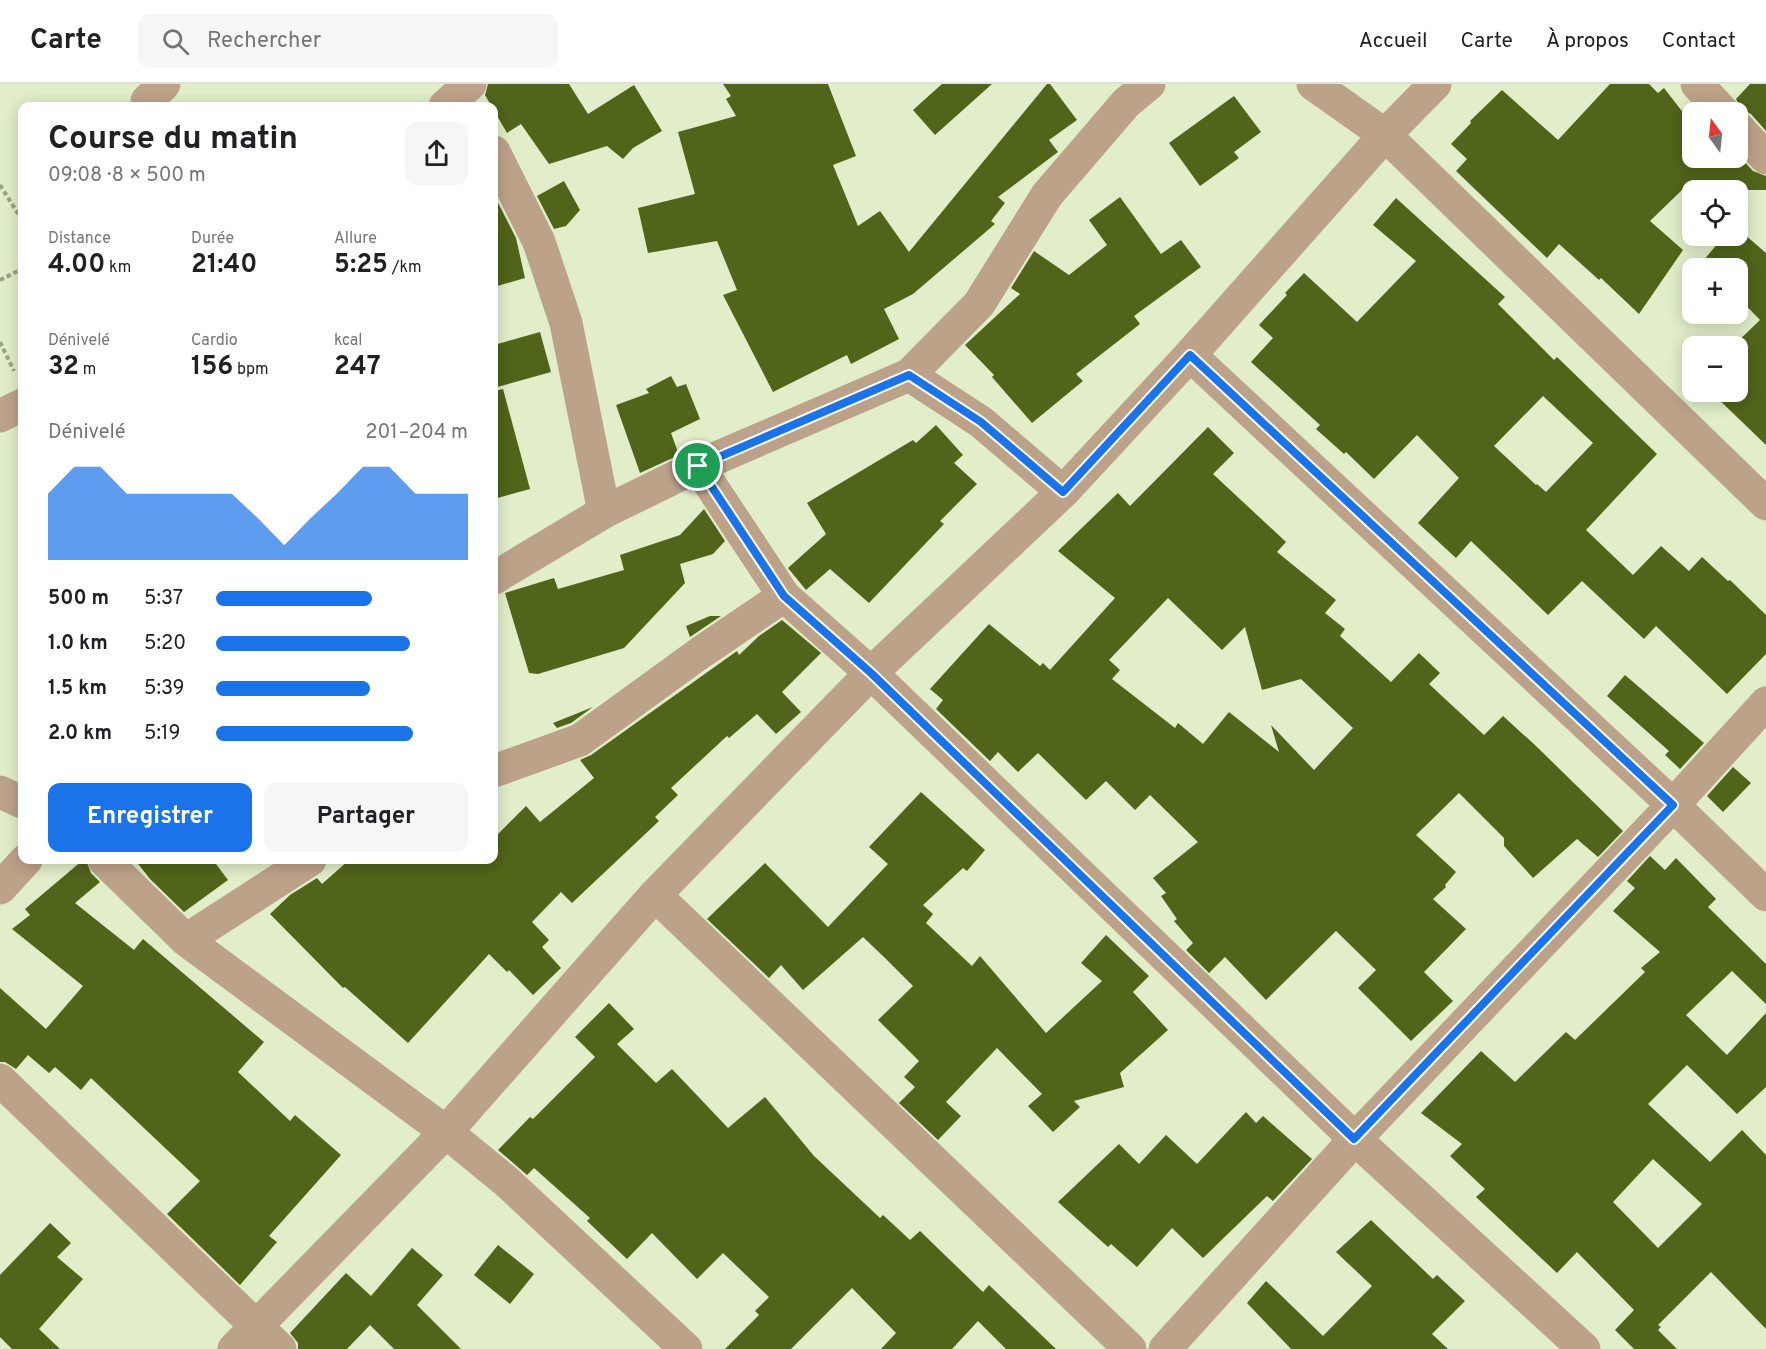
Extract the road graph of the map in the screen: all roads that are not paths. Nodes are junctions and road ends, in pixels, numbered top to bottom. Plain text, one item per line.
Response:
1 (1149, 84) edge
2 (1313, 84) edge
3 (1435, 84) edge
4 (1697, 84) edge
5 (1714, 102) edge
6 (1385, 135) junction
7 (1748, 139) edge
8 (1766, 158) edge
9 (498, 160) edge
10 (1190, 355) junction
11 (909, 375) junction
12 (18, 394) edge
13 (0, 416) edge
14 (698, 466) junction
15 (1063, 492) junction
16 (1766, 504) edge
17 (604, 512) junction
18 (498, 576) edge
19 (784, 596) junction
20 (871, 673) junction
21 (1766, 703) edge
22 (498, 770) edge
23 (0, 792) edge
24 (18, 800) edge
25 (1673, 805) junction
26 (22, 864) edge
27 (108, 864) edge
28 (304, 864) edge
29 (0, 888) edge
30 (655, 895) junction
31 (1766, 895) edge
32 (186, 940) junction
33 (0, 1080) edge
34 (446, 1132) junction
35 (1354, 1139) junction
36 (245, 1338) edge
37 (280, 1349) edge
38 (686, 1349) edge
39 (1130, 1349) edge
40 (1165, 1349) edge
41 (1584, 1349) edge

1 - 11 street
2 - 6 street
3 - 6 street
4 - 5 street
6 - 10 street
6 - 16 street
7 - 8 street
9 - 17 street
10 - 15 street
10 - 25 street
11 - 14 street
11 - 15 street
12 - 13 street
14 - 17 street
14 - 19 street
15 - 20 street
17 - 18 street
19 - 20 street
19 - 22 street
20 - 30 street
20 - 35 street
21 - 25 street
23 - 24 street
25 - 31 street
25 - 35 street
26 - 29 street
27 - 32 street
28 - 32 street
30 - 34 street
30 - 39 street
32 - 34 street
33 - 36 street
34 - 36 street
34 - 38 street
35 - 40 street
35 - 41 street
36 - 37 street

